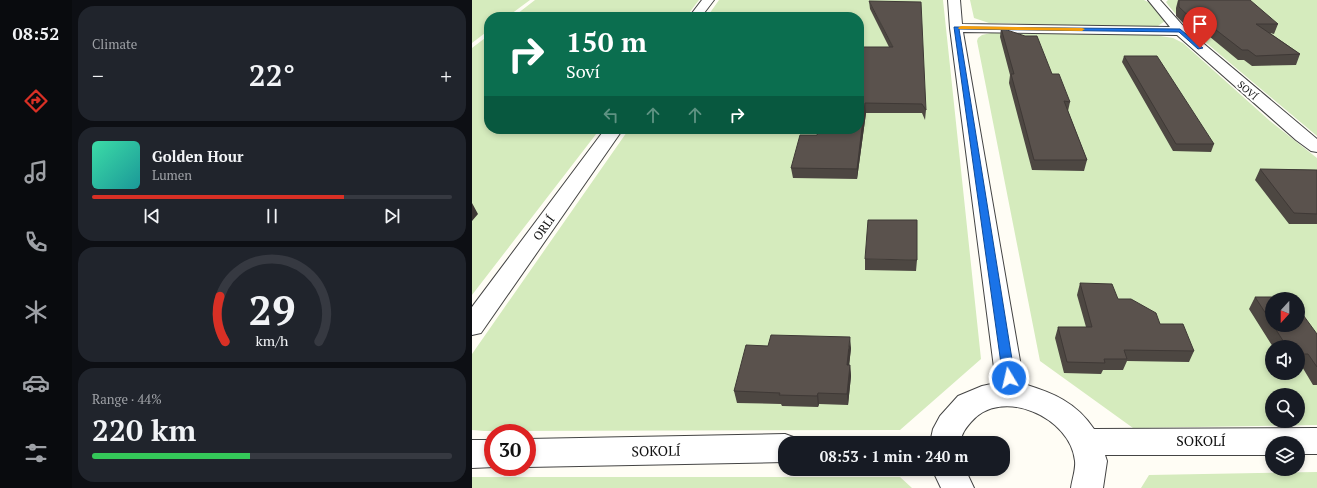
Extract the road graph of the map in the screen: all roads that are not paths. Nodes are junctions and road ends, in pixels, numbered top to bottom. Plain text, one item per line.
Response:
1 (708, 0) edge
2 (954, 0) edge
3 (1154, 0) edge
4 (699, 12) edge
5 (956, 28) junction
6 (1180, 31) junction
7 (610, 134) edge
8 (1317, 147) edge
9 (472, 326) edge
10 (1011, 393) junction
11 (947, 436) edge
12 (1317, 441) edge
13 (1086, 442) junction
14 (778, 448) edge
15 (536, 453) edge
16 (472, 454) edge
17 (484, 454) edge
18 (952, 476) edge
19 (958, 488) edge
20 (1087, 488) edge

1 - 4 street
2 - 5 street
3 - 6 street, SOVÍ
5 - 6 street
5 - 10 street
6 - 8 street, SOVÍ
7 - 9 street, ORLÍ
10 - 11 street
10 - 13 street
12 - 13 street, SOKOLÍ
13 - 20 street
14 - 15 street, SOKOLÍ
16 - 17 street
18 - 19 street

